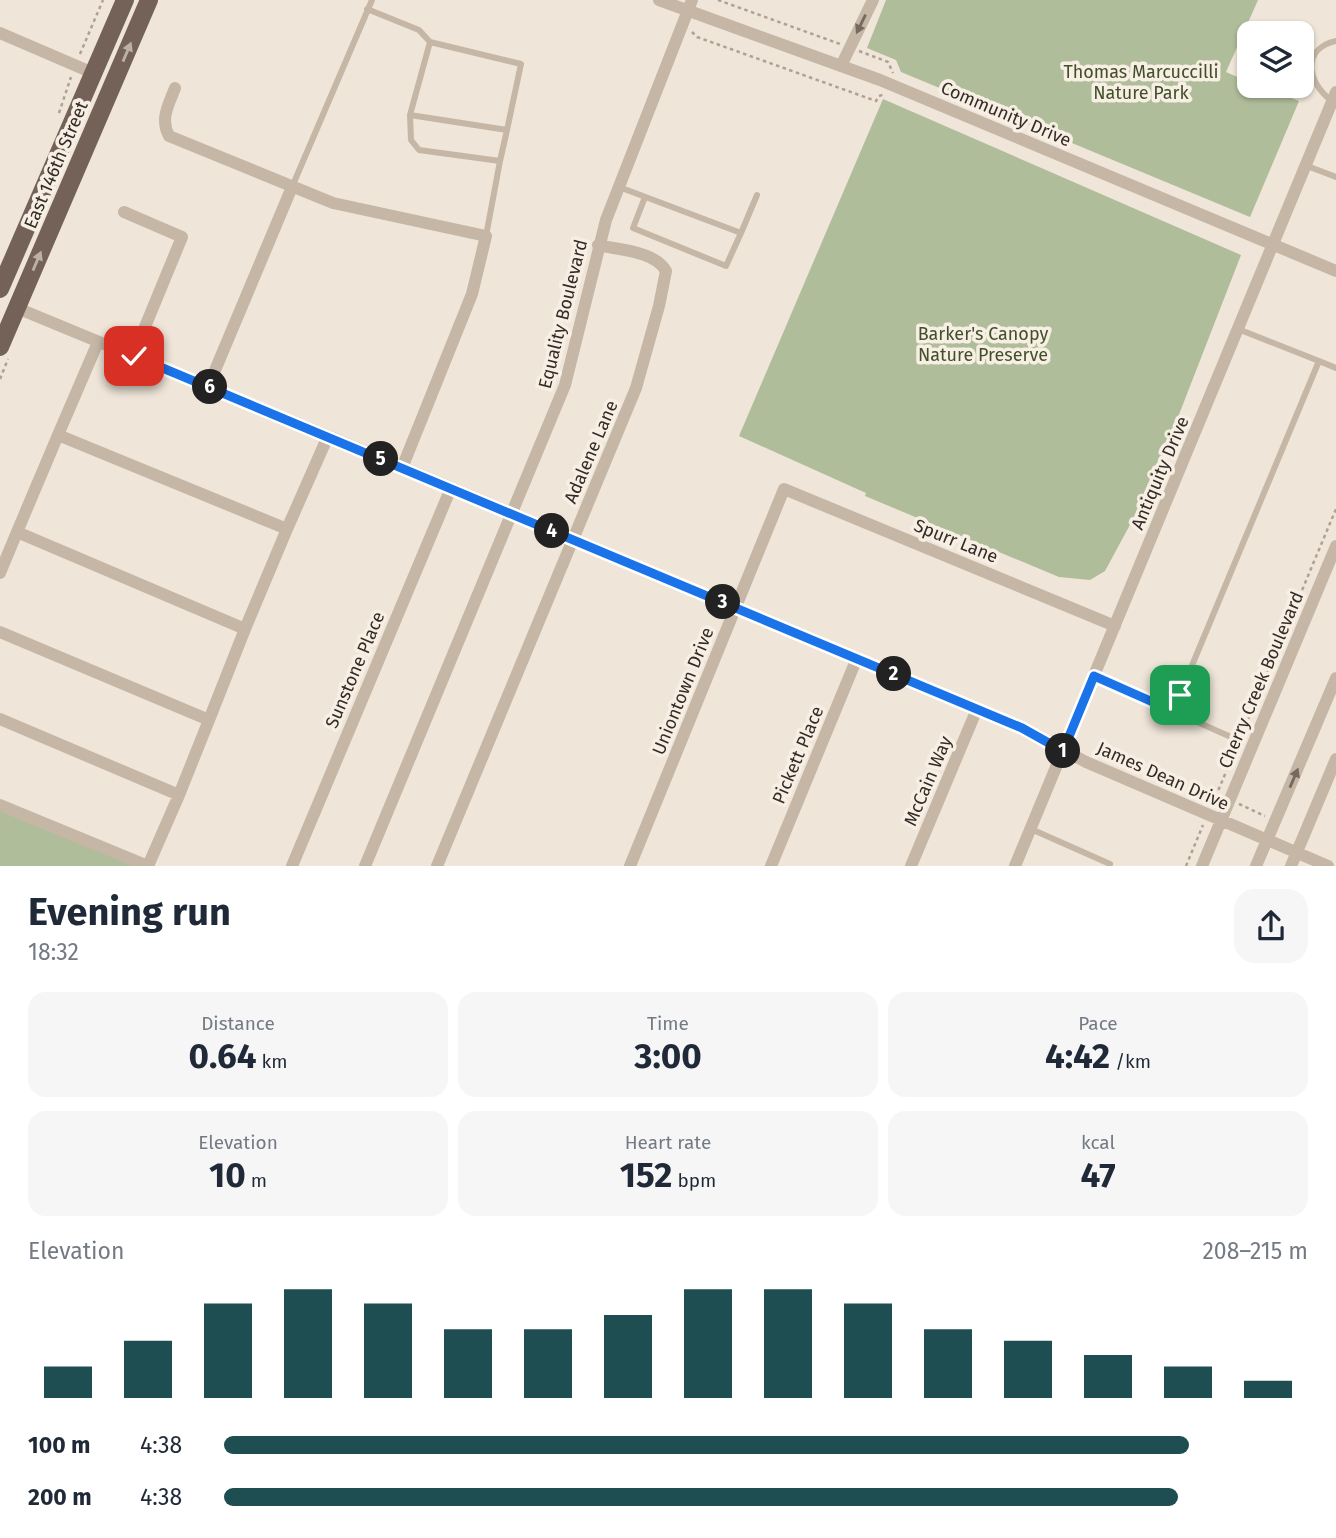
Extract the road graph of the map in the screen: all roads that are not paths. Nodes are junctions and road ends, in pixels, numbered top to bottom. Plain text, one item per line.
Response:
1 (125, 0) edge
2 (149, 0) edge
3 (372, 0) edge
4 (659, 0) edge
5 (873, 0) edge
6 (690, 5) edge
7 (367, 9) junction
8 (0, 33) edge
9 (430, 41) junction
10 (1336, 41) edge
11 (841, 66) junction
12 (93, 73) junction
13 (175, 88) dead end
14 (1334, 97) edge
15 (410, 115) junction
16 (507, 130) junction
17 (500, 161) junction
18 (1305, 165) junction
19 (1336, 177) edge
20 (292, 187) junction
21 (619, 187) junction
22 (757, 195) dead end
23 (645, 197) junction
24 (124, 212) dead end
25 (741, 233) junction
26 (486, 236) junction
27 (598, 245) junction
28 (1273, 245) junction
29 (1336, 271) edge
30 (0, 289) edge
31 (17, 308) junction
32 (1238, 329) junction
33 (98, 342) junction
34 (0, 346) edge
35 (134, 356) junction
36 (1318, 361) junction
37 (1336, 368) edge
38 (208, 387) junction
39 (58, 435) junction
40 (328, 436) junction
41 (402, 468) junction
42 (451, 488) junction
43 (785, 489) joint
44 (511, 514) junction
45 (287, 528) junction
46 (17, 532) junction
47 (573, 540) junction
48 (1336, 546) edge
49 (0, 573) edge
50 (736, 608) junction
51 (1115, 626) junction
52 (245, 629) junction
53 (0, 632) edge
54 (857, 658) junction
55 (1094, 676) junction
56 (1336, 678) edge
57 (977, 709) junction
58 (1173, 711) junction
59 (0, 719) edge
60 (209, 720) junction
61 (1231, 737) dead end
62 (1063, 751) junction
63 (1336, 759) edge
64 (179, 795) junction
65 (0, 805) edge
66 (1221, 821) junction
67 (1031, 829) junction
68 (1267, 841) junction
69 (1297, 853) junction
70 (1111, 865) edge
71 (149, 866) edge
72 (292, 866) edge
73 (365, 866) edge
74 (437, 866) edge
75 (630, 866) edge
76 (771, 866) edge
77 (912, 866) edge
78 (1015, 866) edge
79 (1202, 866) edge
80 (1256, 866) edge
81 (1291, 866) edge
82 (1328, 866) edge

1 - 12 main road, East 146th Street
31 -> 2 main road, East 146th Street
3 - 7 lane
4 - 6 street, Community Drive
5 -> 11 street
6 - 11 street, Community Drive
6 - 21 street, Equality Boulevard
7 - 9 lane
7 - 20 lane
8 - 12 street
9 - 15 lane
9 - 16 lane
10 - 14 lane
11 - 28 street, Community Drive
12 - 30 main road, East 146th Street
13 - 20 street
14 - 18 street, Antiquity Drive
15 - 16 lane
15 - 17 lane
16 - 17 lane
17 - 26 lane
18 - 19 lane
18 - 28 street, Antiquity Drive
20 - 26 street
20 - 38 street
21 - 23 lane
21 - 27 street, Equality Boulevard
22 - 25 lane
23 - 25 lane
23 - 25 lane
24 - 35 street
26 - 41 street
27 - 44 street, Equality Boulevard
27 - 47 street, Adalene Lane
28 - 29 street, Community Drive
28 - 32 street, Antiquity Drive
31 - 33 street, James Dean Drive
31 - 34 main road, East 146th Street
32 - 36 lane
32 - 51 street, Antiquity Drive
33 - 35 street, James Dean Drive
33 - 39 street
35 - 38 street, James Dean Drive
36 - 37 lane
36 - 58 lane
38 - 40 street, James Dean Drive
39 - 45 street
39 - 46 street
40 - 41 street, James Dean Drive
40 - 45 street
41 - 42 street, James Dean Drive
42 - 44 street, James Dean Drive
42 - 72 street, Sunstone Place
43 - 50 street, Uniontown Drive
43 - 51 street, Spurr Lane
44 - 47 street, James Dean Drive
44 - 73 street, Equality Boulevard
45 - 52 street
46 - 49 street
46 - 52 street
47 - 50 street, James Dean Drive
47 - 74 street, Adalene Lane
48 - 66 street, Cherry Creek Boulevard
50 - 54 street, James Dean Drive
50 - 75 street, Uniontown Drive
51 - 55 street, Antiquity Drive
52 - 60 street
53 - 60 street
54 - 57 street, James Dean Drive
54 - 76 street, Pickett Place
55 - 58 lane
55 - 62 street, Antiquity Drive
68 -> 56 street
57 - 62 street, James Dean Drive
57 - 77 street, McCain Way
58 - 61 lane
59 - 64 street
60 - 64 street
62 - 66 street, James Dean Drive
62 - 67 street, Antiquity Drive
63 - 69 street
64 - 71 street
65 - 71 street
66 - 68 street, James Dean Drive
66 - 79 street, Cherry Creek Boulevard
67 - 70 lane
67 - 78 street, Antiquity Drive
68 - 69 street, James Dean Drive
68 - 80 street
69 - 81 street
69 - 82 street, James Dean Drive

